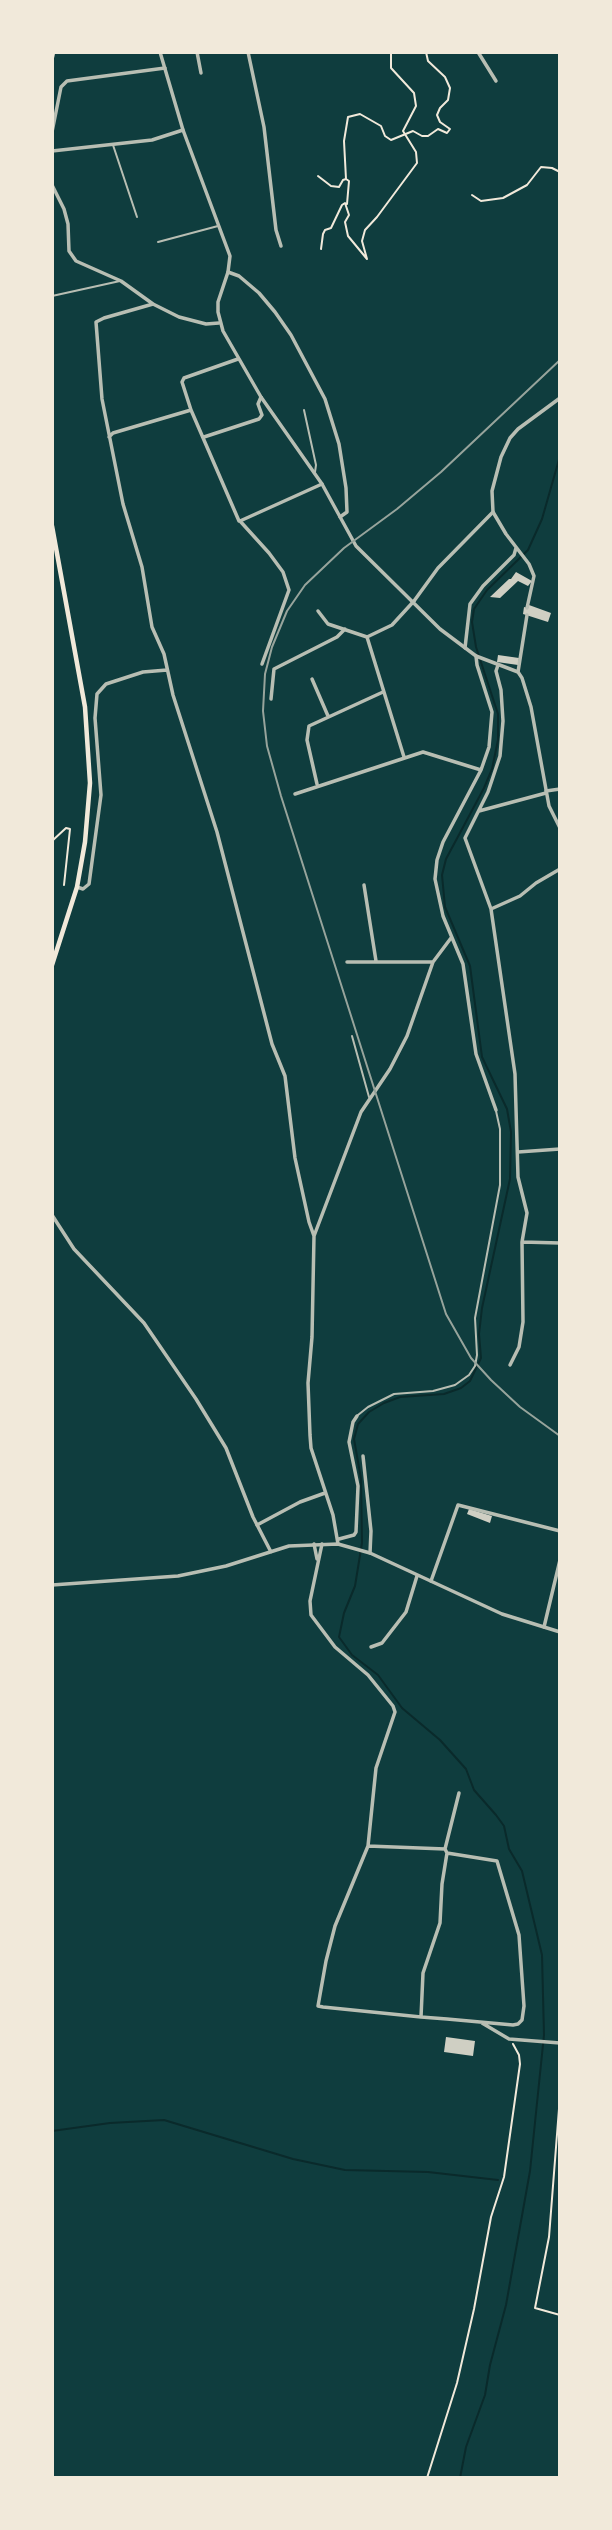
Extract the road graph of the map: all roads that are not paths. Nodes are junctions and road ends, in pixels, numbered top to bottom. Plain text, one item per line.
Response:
1 (160, 52) edge
2 (197, 52) edge
3 (248, 52) edge
4 (478, 52) edge
5 (164, 68) junction
6 (201, 73) dead end
7 (496, 81) dead end
8 (183, 130) junction
9 (52, 132) edge
10 (112, 144) junction
11 (52, 151) edge
12 (52, 185) edge
13 (137, 217) dead end
14 (220, 225) junction
15 (158, 242) dead end
16 (281, 246) dead end
17 (228, 272) junction
18 (121, 281) junction
19 (52, 296) edge
20 (153, 304) junction
21 (219, 323) junction
22 (238, 359) junction
23 (261, 397) junction
24 (558, 399) edge
25 (191, 410) junction
26 (304, 410) dead end
27 (109, 437) junction
28 (204, 437) junction
29 (315, 473) junction
30 (322, 484) junction
31 (494, 512) junction
32 (340, 517) junction
33 (240, 521) junction
34 (52, 526) edge
35 (517, 549) junction
36 (414, 601) junction
37 (527, 608) dead end
38 (318, 611) dead end
39 (527, 615) dead end
40 (345, 629) junction
41 (367, 637) junction
42 (465, 648) junction
43 (476, 656) junction
44 (262, 664) dead end
45 (495, 664) junction
46 (167, 670) junction
47 (517, 672) junction
48 (312, 679) dead end
49 (383, 692) junction
50 (271, 699) dead end
51 (328, 716) junction
52 (404, 757) junction
53 (481, 770) junction
54 (317, 785) junction
55 (559, 789) edge
56 (546, 792) junction
57 (295, 794) dead end
58 (479, 811) junction
59 (559, 828) edge
60 (559, 869) edge
61 (364, 885) dead end
62 (78, 887) junction
63 (491, 909) junction
64 (452, 938) junction
65 (376, 961) junction
66 (347, 962) dead end
67 (433, 962) junction
68 (52, 965) edge
69 (352, 1036) dead end
70 (369, 1098) junction
71 (496, 1110) joint
72 (559, 1149) edge
73 (518, 1152) junction
74 (53, 1215) edge
75 (314, 1236) junction
76 (522, 1242) junction
77 (559, 1243) edge
78 (510, 1365) dead end
79 (357, 1416) joint
80 (363, 1456) dead end
81 (325, 1493) junction
82 (257, 1525) junction
83 (559, 1531) edge
84 (339, 1541) junction
85 (314, 1544) junction
86 (322, 1544) junction
87 (271, 1552) junction
88 (370, 1553) junction
89 (559, 1560) edge
90 (318, 1562) junction
91 (417, 1576) junction
92 (430, 1582) junction
93 (52, 1585) edge
94 (544, 1627) junction
95 (559, 1632) edge
96 (371, 1647) dead end
97 (458, 1793) dead end
98 (368, 1846) junction
99 (446, 1851) junction
100 (421, 2017) junction
101 (482, 2022) junction
102 (557, 2042) edge

1 - 5 street
2 - 6 street
3 - 16 street
4 - 7 street
5 - 8 street
5 - 9 street
8 - 10 street
8 - 14 street
10 - 11 street
10 - 13 lane
12 - 18 street
14 - 15 lane
14 - 17 street
17 - 21 street
17 - 32 street
18 - 19 lane
18 - 20 street
20 - 21 street
20 - 27 street
21 - 22 street
22 - 23 street
22 - 25 street
23 - 28 street
23 - 29 street
24 - 31 street
25 - 27 street
25 - 28 street
26 - 29 lane
27 - 46 street
28 - 33 street
29 - 30 street
30 - 32 street
30 - 33 street
31 - 35 street
31 - 36 street
32 - 36 street
33 - 44 street
34 - 62 main road
35 - 37 street
35 - 42 street
36 - 41 street
36 - 42 street
38 - 40 street
39 - 47 street
40 - 41 street
40 - 50 street
41 - 49 street
42 - 43 street
43 - 45 street
43 - 53 street
45 - 47 street
45 - 58 street
46 - 62 street
46 - 75 street
47 - 56 street
48 - 51 street
49 - 51 street
49 - 52 street
51 - 54 street
52 - 53 street
52 - 54 street
53 - 64 street
54 - 57 street
55 - 56 street
56 - 58 street
56 - 59 street
58 - 63 street
60 - 63 street
61 - 65 street
62 - 68 main road
63 - 73 street
64 - 67 street
64 - 71 street
65 - 66 street
65 - 67 street
67 - 70 street
69 - 70 lane
70 - 75 street
71 - 79 lane
72 - 73 street
73 - 76 street
74 - 82 street
75 - 81 street
76 - 77 street
76 - 78 street
79 - 84 street
80 - 88 street
81 - 82 street
81 - 84 street
82 - 87 street
83 - 92 street
84 - 86 street
84 - 88 street
85 - 86 street
85 - 87 street
85 - 90 street
86 - 90 street
87 - 93 street
88 - 91 street
89 - 94 street
90 - 98 street
91 - 92 street
91 - 96 street
92 - 94 street
94 - 95 street
97 - 99 street
98 - 99 street
98 - 100 street
99 - 100 street
99 - 101 street
100 - 101 street
101 - 102 street

